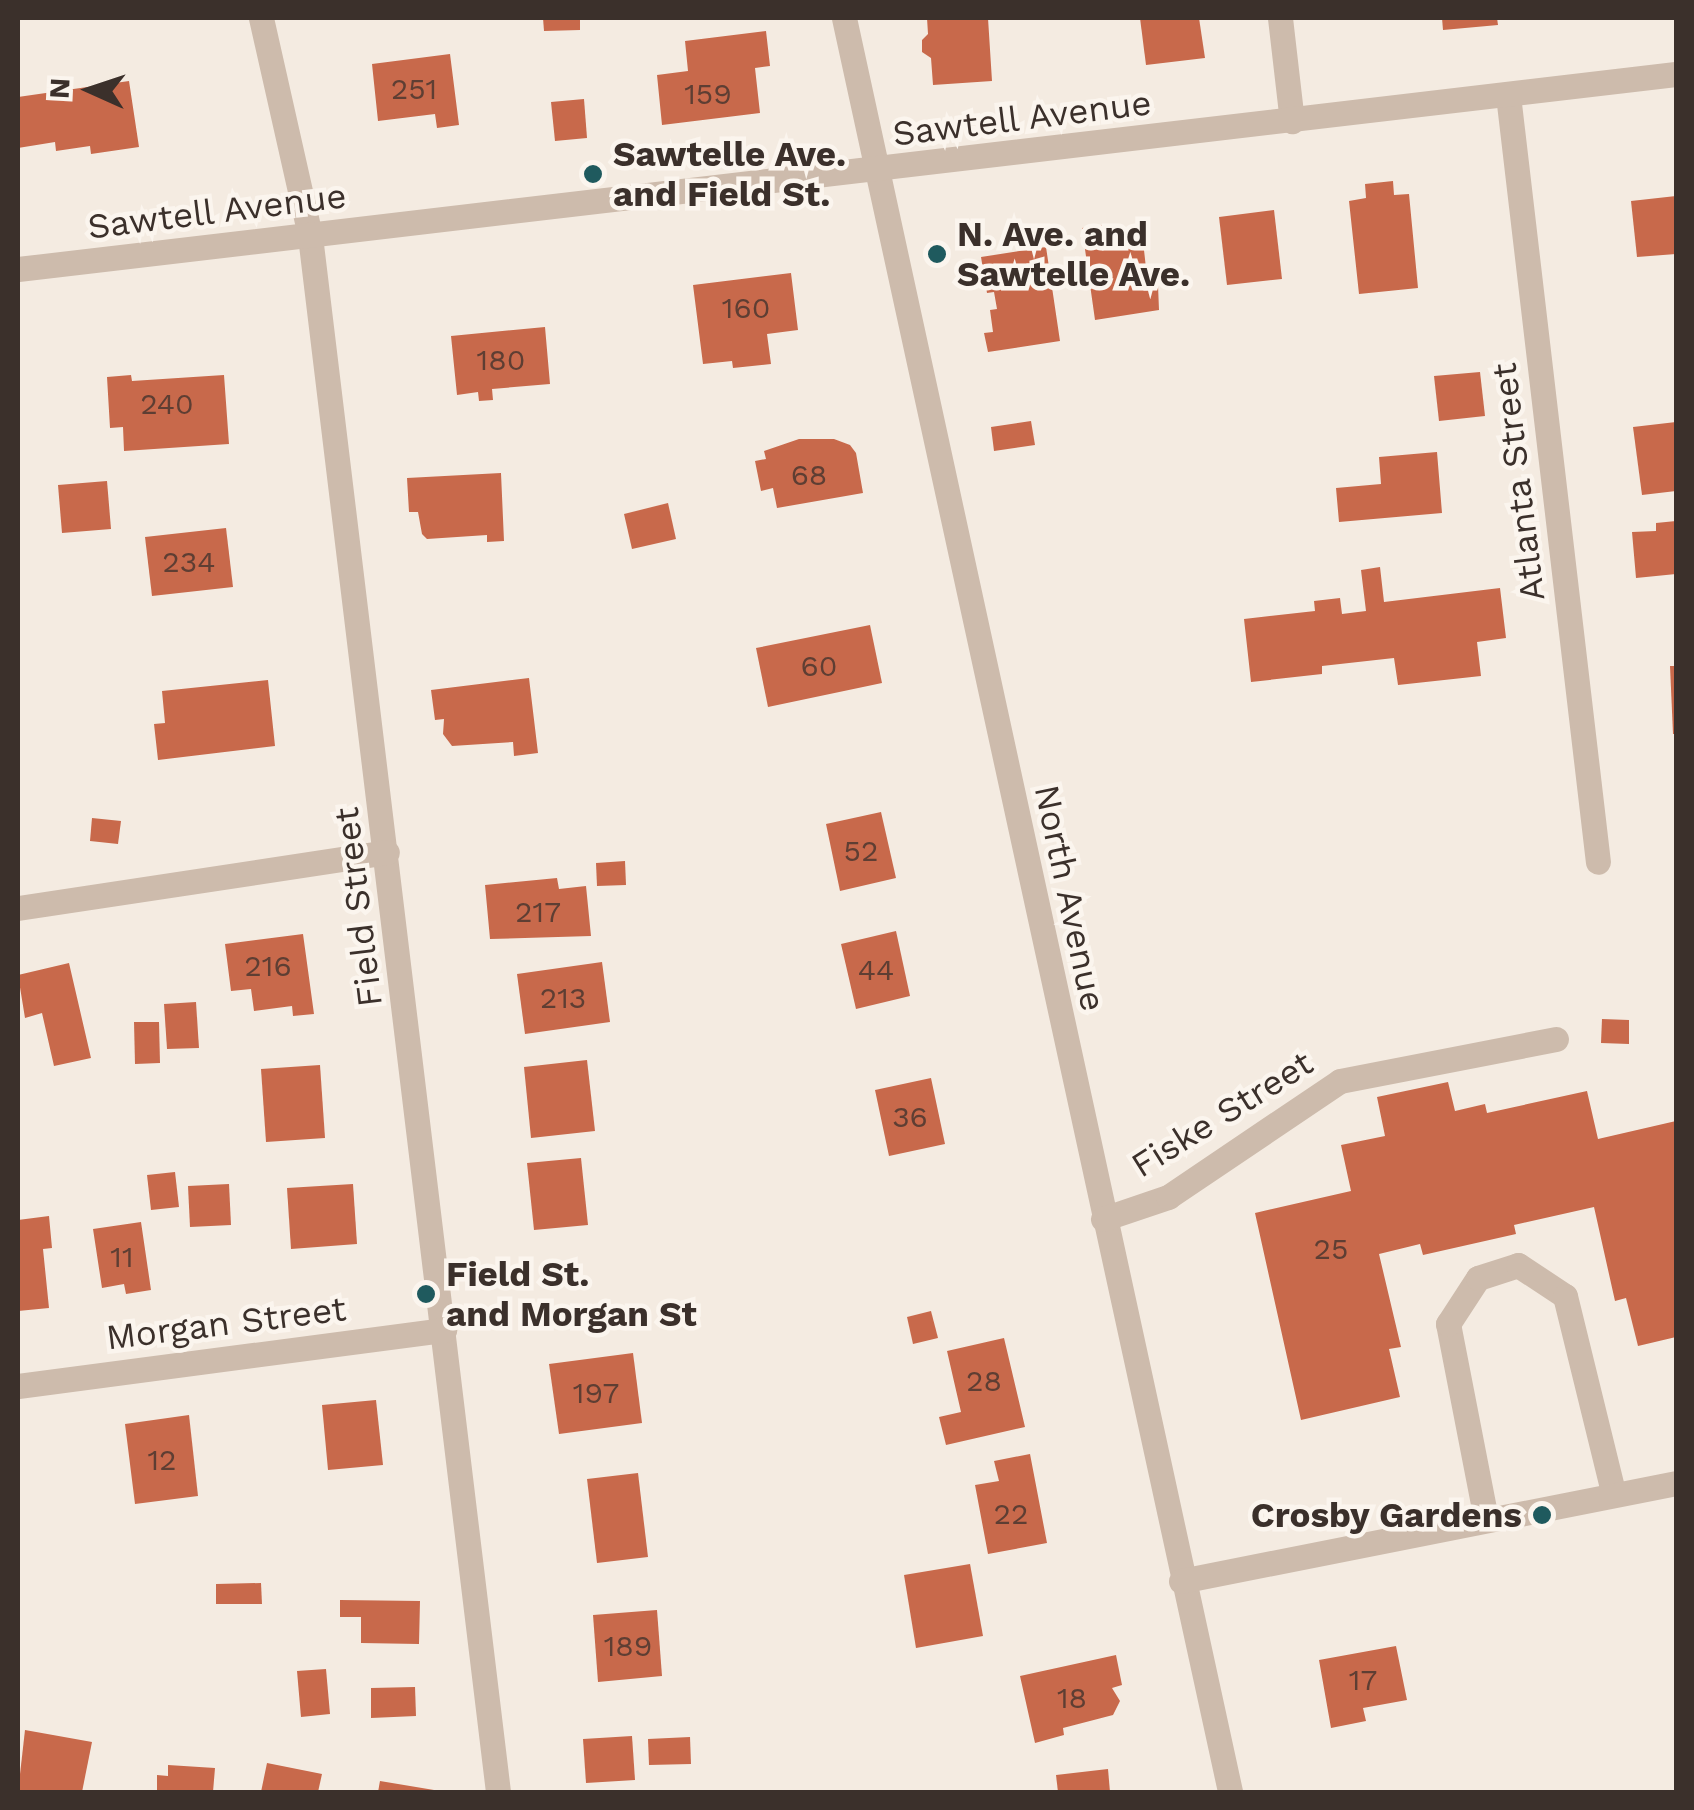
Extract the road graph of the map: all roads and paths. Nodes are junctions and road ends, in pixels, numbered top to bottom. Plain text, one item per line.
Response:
1 (261, 18) edge
2 (844, 18) edge
3 (1280, 18) edge
4 (1676, 74) edge
5 (1508, 95) junction
6 (1292, 121) junction
7 (878, 170) junction
8 (310, 236) junction
9 (18, 270) edge
10 (387, 852) junction
11 (1598, 862) dead end
12 (18, 908) edge
13 (1556, 1038) dead end
14 (1103, 1218) junction
15 (444, 1330) junction
16 (18, 1386) edge
17 (1676, 1483) edge
18 (1612, 1492) junction
19 (1486, 1519) junction
20 (1181, 1581) junction
21 (498, 1792) edge
22 (1230, 1792) edge

1 - 8 street, Field Street
2 - 7 street, North Avenue
3 - 6 street
4 - 5 street, Sawtell Avenue
5 - 6 street, Sawtell Avenue
5 - 11 street, Atlanta Street
6 - 7 street, Sawtell Avenue
7 - 8 street, Sawtell Avenue
7 - 14 street, North Avenue
8 - 9 street, Sawtell Avenue
8 - 10 street, Field Street
10 - 12 street
10 - 15 street, Field Street
13 - 14 street, Fiske Street
14 - 20 street, North Avenue
15 - 16 street, Morgan Street
15 - 21 street, Field Street
17 - 18 street
18 - 19 street
18 - 19 street
19 - 20 street
20 - 22 street, North Avenue

